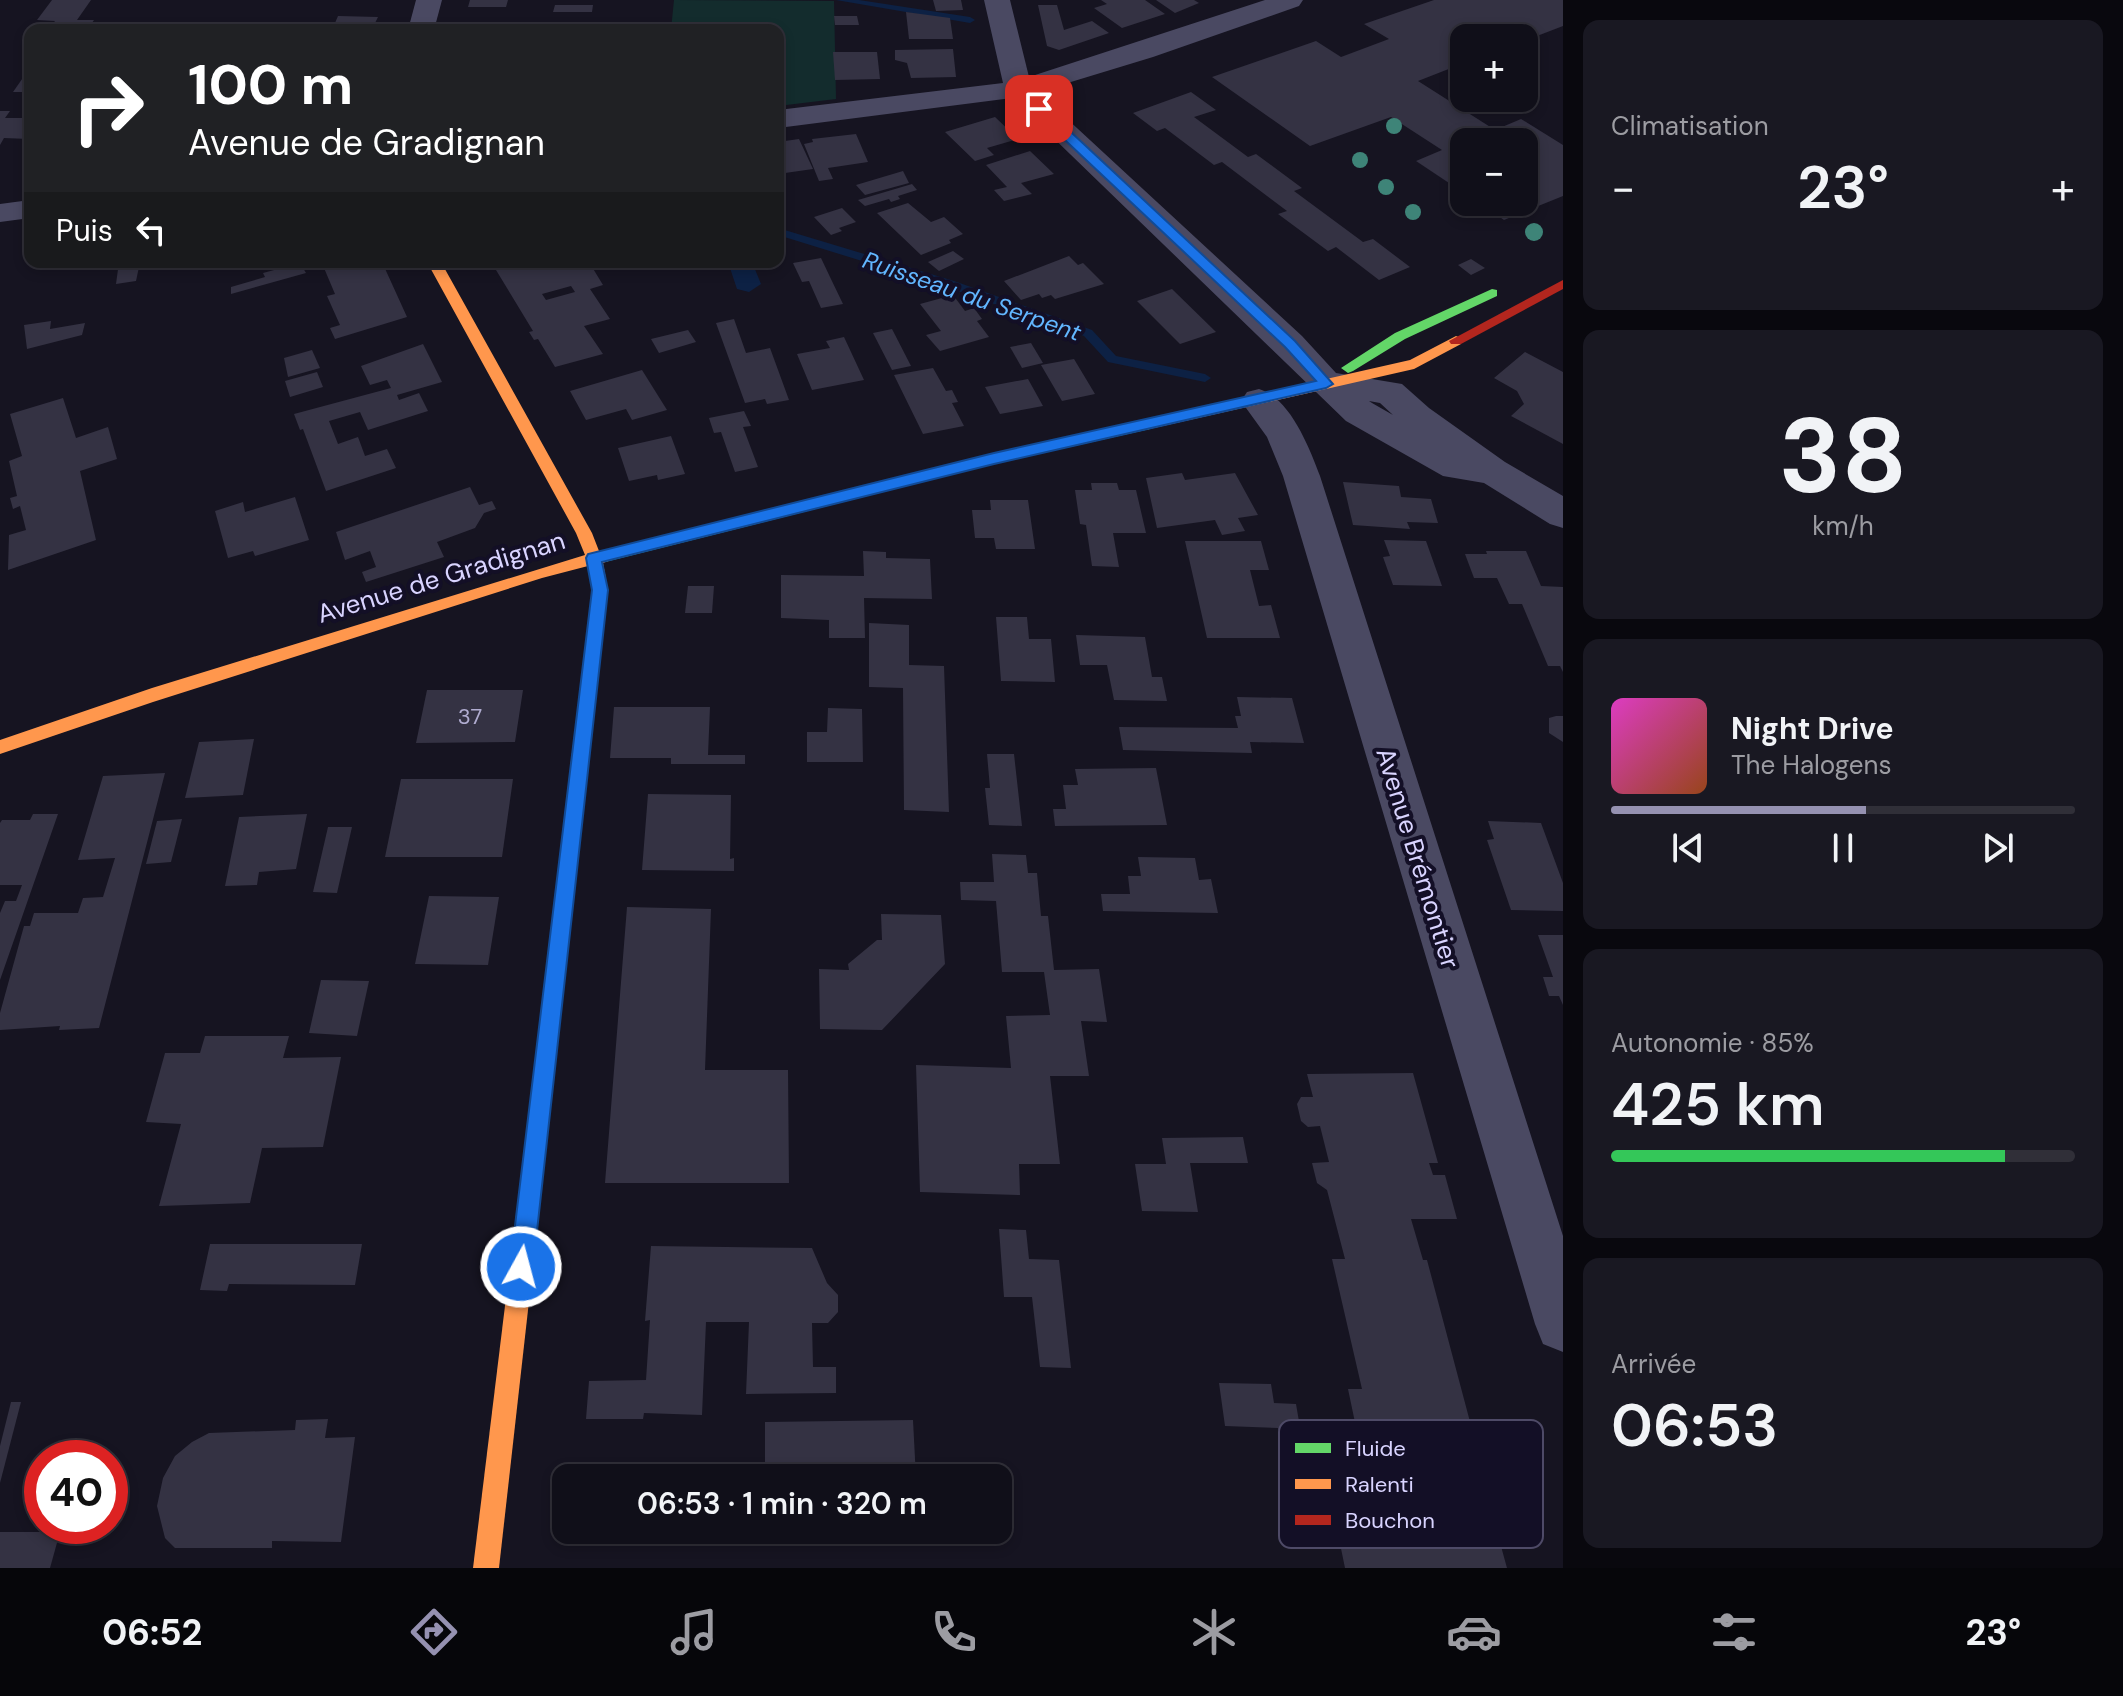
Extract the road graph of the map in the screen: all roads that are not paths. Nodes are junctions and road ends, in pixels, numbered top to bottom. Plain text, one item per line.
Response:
1 (429, 0) edge
2 (997, 0) edge
3 (1290, 0) edge
4 (423, 24) edge
5 (1018, 89) junction
6 (784, 118) edge
7 (24, 210) edge
8 (0, 213) edge
9 (437, 268) edge
10 (1514, 282) dead end
11 (1563, 284) edge
12 (1326, 384) junction
13 (1259, 401) junction
14 (1563, 514) edge
15 (594, 558) junction
16 (0, 747) edge
17 (1563, 1324) edge
18 (486, 1568) edge

1 - 4 street
2 - 5 street
3 - 5 street
5 - 6 street
5 - 12 street
7 - 8 street
9 - 15 main road
10 - 12 main road, Avenue de Gradignan
11 - 12 main road, Avenue de Gradignan
12 - 13 main road, Avenue de Gradignan
12 - 14 street
13 - 15 main road, Avenue de Gradignan
13 - 17 street, Avenue Brémontier
15 - 16 main road, Avenue de Gradignan
15 - 18 main road

